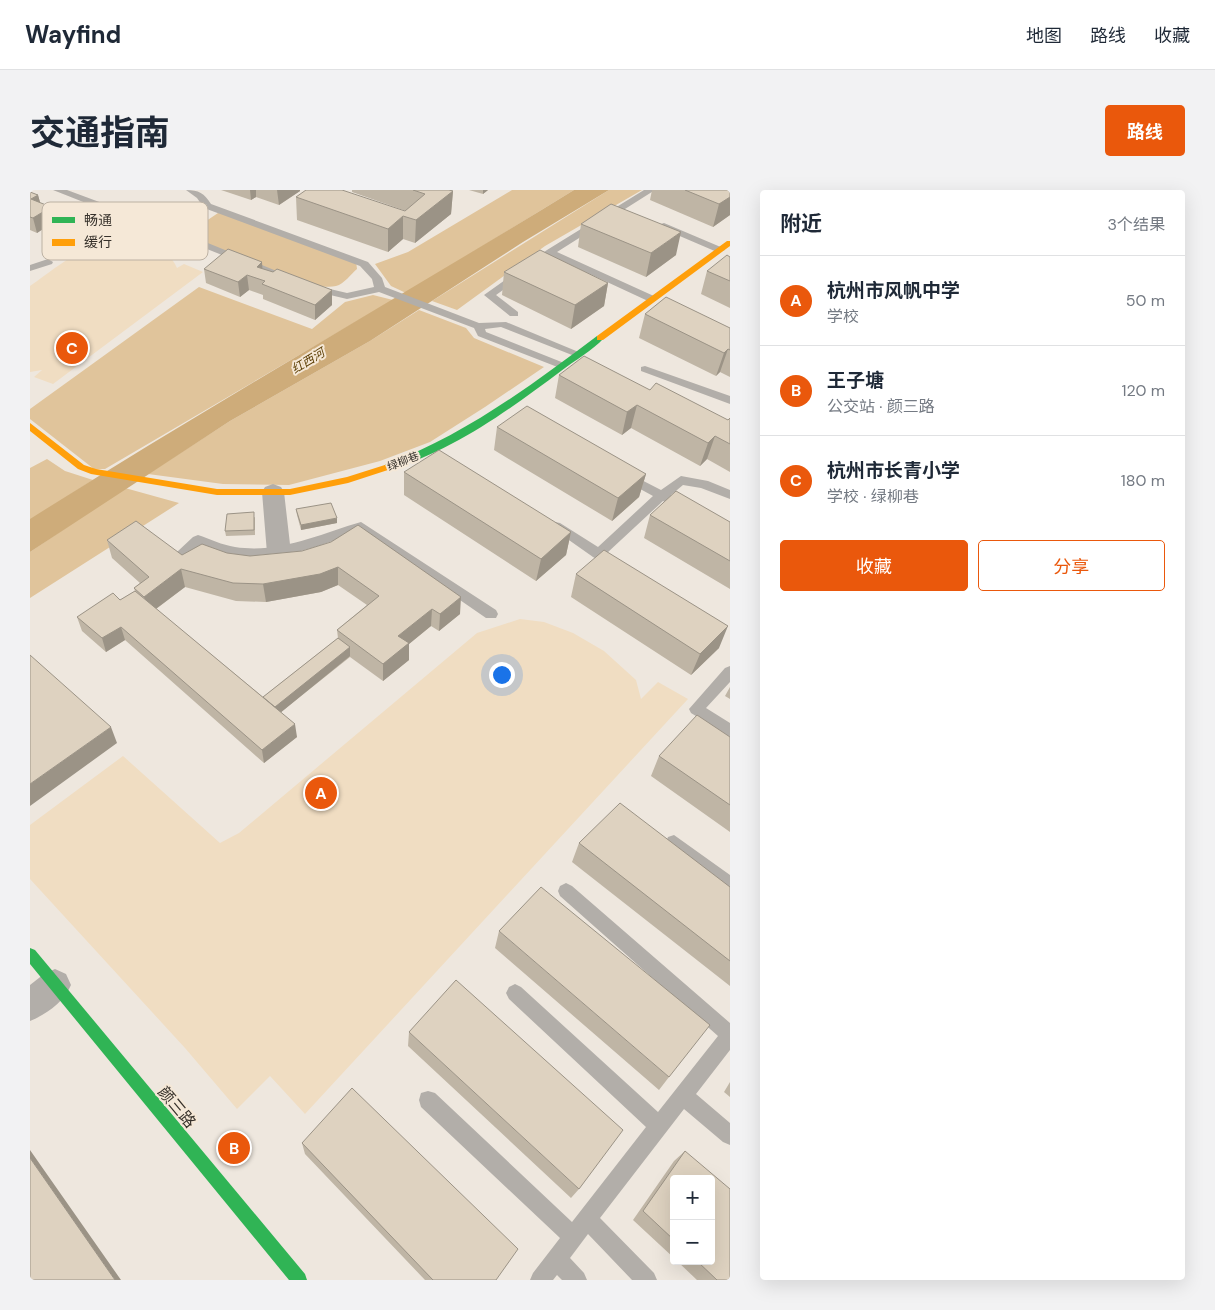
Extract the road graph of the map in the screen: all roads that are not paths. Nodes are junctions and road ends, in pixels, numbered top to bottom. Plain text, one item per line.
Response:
1 (58, 190) edge
2 (190, 190) edge
3 (650, 190) edge
4 (91, 202) edge
5 (205, 202) edge
6 (208, 206) edge
7 (657, 223) edge
8 (208, 246) edge
9 (722, 249) edge
10 (550, 252) junction
11 (730, 261) edge
12 (48, 262) dead end
13 (30, 268) edge
14 (380, 290) junction
15 (652, 299) junction
16 (514, 314) dead end
17 (478, 326) junction
18 (568, 359) junction
19 (595, 370) edge
20 (638, 376) joint
21 (730, 400) edge
22 (712, 414) edge
23 (30, 426) edge
24 (612, 468) edge
25 (272, 492) junction
26 (662, 495) junction
27 (730, 495) edge
28 (696, 514) edge
29 (540, 516) edge
30 (184, 552) edge
31 (279, 552) junction
32 (598, 554) junction
33 (623, 569) edge
34 (491, 614) dead end
35 (730, 672) edge
36 (730, 731) edge
37 (674, 842) edge
38 (730, 885) edge
39 (566, 890) dead end
40 (30, 954) edge
41 (55, 985) junction
42 (515, 993) dead end
43 (30, 1005) edge
44 (730, 1035) edge
45 (683, 1096) junction
46 (428, 1100) dead end
47 (659, 1126) junction
48 (730, 1135) edge
49 (587, 1218) junction
50 (573, 1237) junction
51 (556, 1259) junction
52 (299, 1280) edge
53 (540, 1280) edge
54 (577, 1280) edge
55 (648, 1280) edge

1 - 4 lane
2 - 5 lane
3 - 10 lane
6 - 14 lane
7 - 9 lane
8 - 14 lane
9 - 11 lane
9 - 15 street, 绿柳巷
10 - 15 lane
10 - 16 lane
12 - 13 lane
14 - 17 lane
15 - 18 street, 绿柳巷
17 - 18 lane
17 - 18 lane
18 - 19 street
18 - 25 street, 绿柳巷
20 - 21 lane
20 - 22 street
23 - 25 street, 绿柳巷
24 - 26 lane
25 - 31 street
26 - 27 lane
26 - 28 lane
26 - 32 lane
29 - 32 lane
30 - 31 lane
31 - 34 lane
32 - 33 lane
35 - 36 lane
37 - 38 lane
39 - 44 lane
40 - 41 street, 颜三路
41 - 43 street
41 - 52 street, 颜三路
42 - 47 lane
44 - 45 lane
45 - 47 lane
45 - 48 lane
46 - 50 lane
47 - 49 lane
49 - 50 lane
49 - 55 lane
50 - 51 lane
51 - 53 lane
51 - 54 lane

